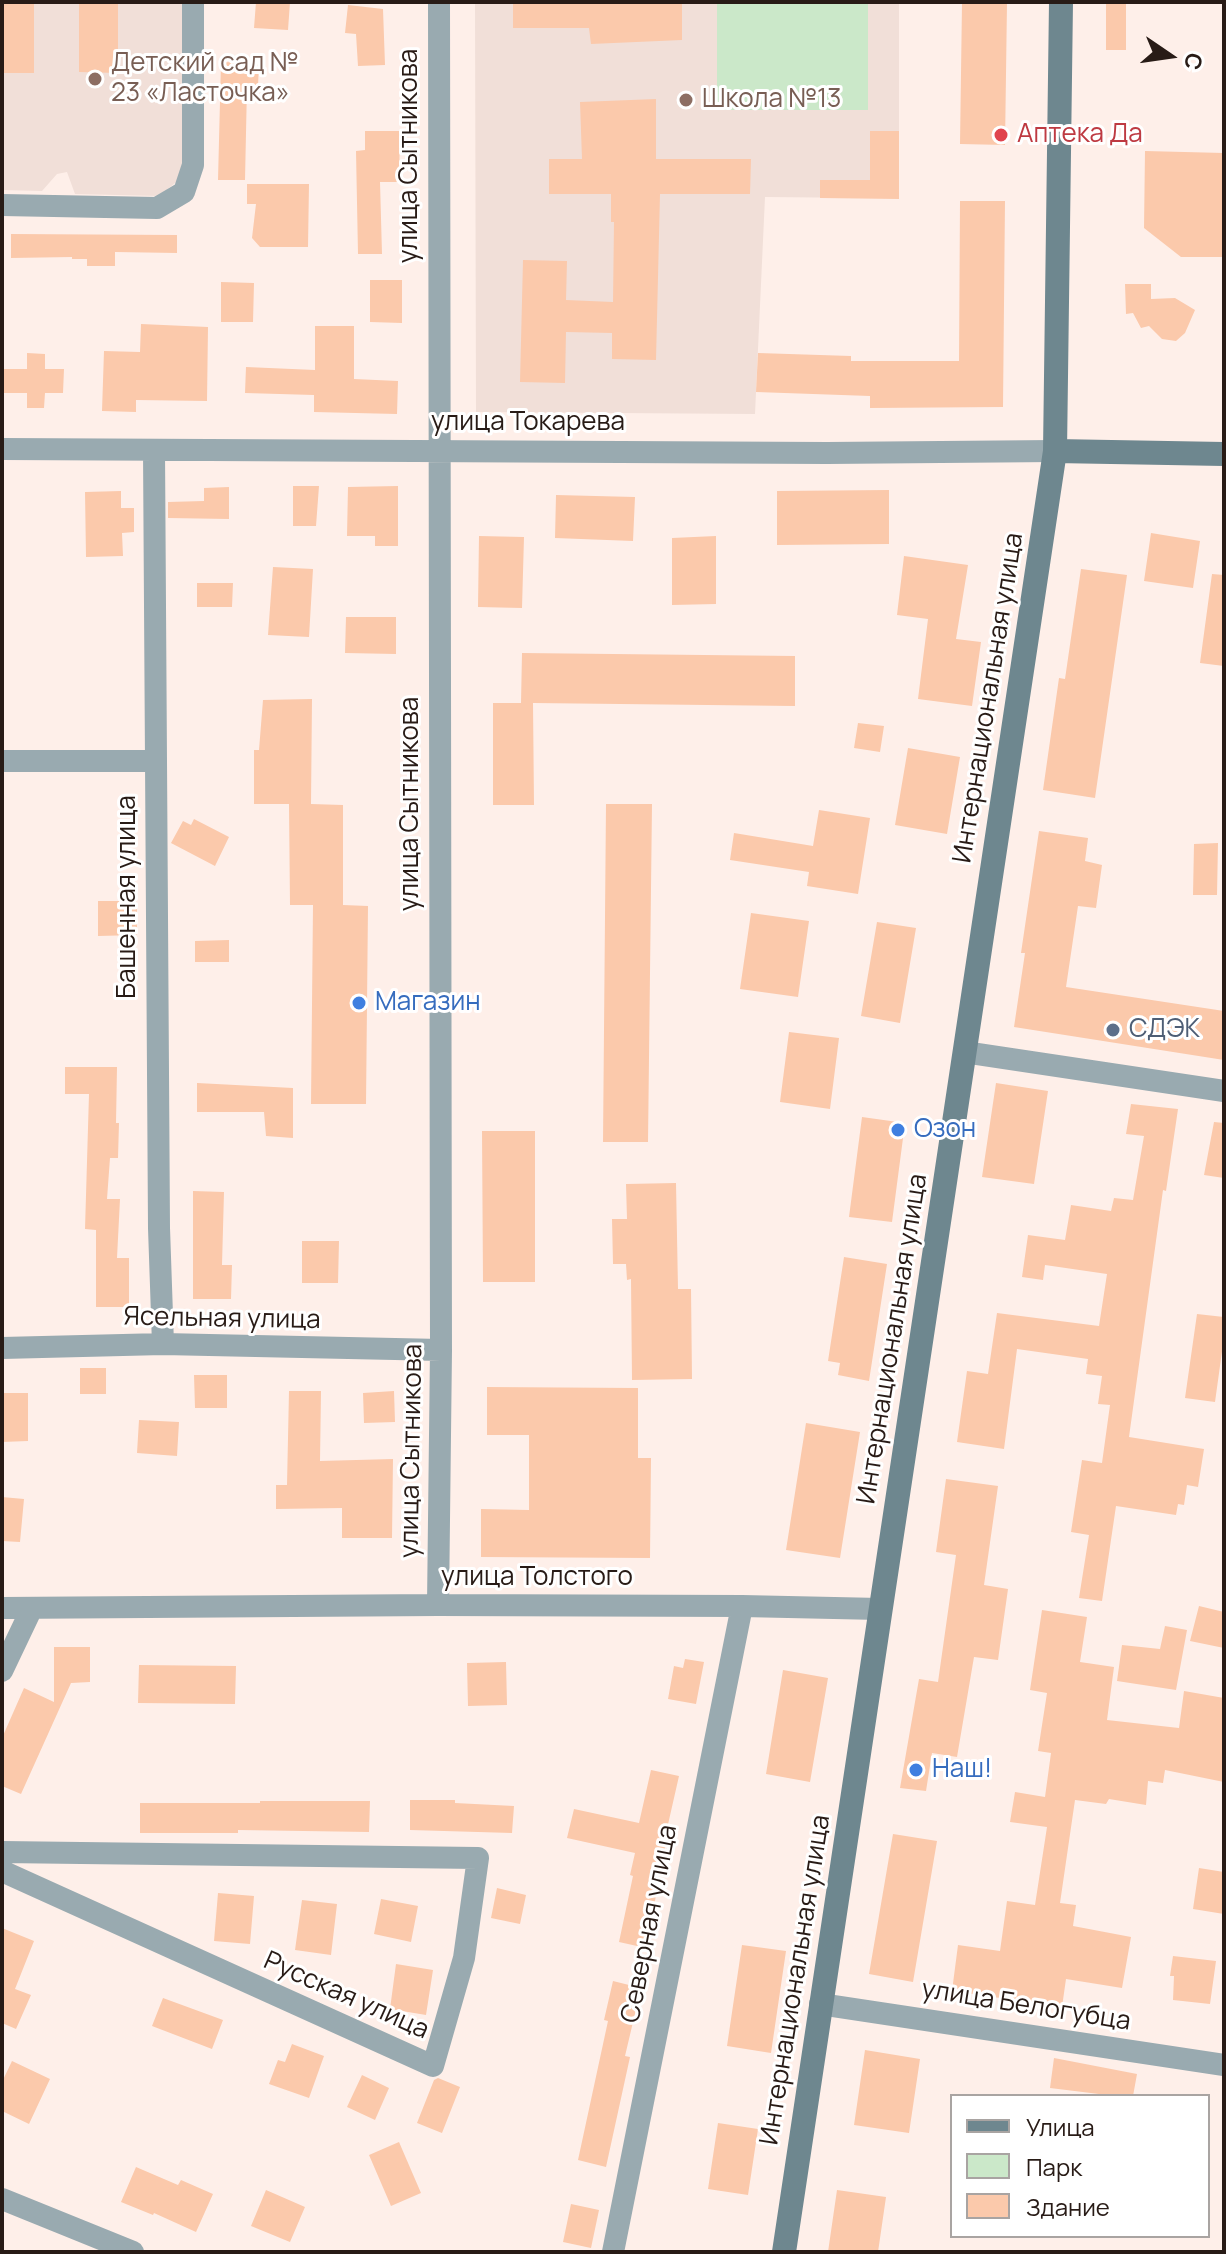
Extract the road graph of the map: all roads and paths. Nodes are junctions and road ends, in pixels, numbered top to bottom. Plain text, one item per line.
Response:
1 (193, 2) edge
2 (439, 2) edge
3 (1061, 2) edge
4 (2, 205) edge
5 (2, 449) edge
6 (154, 450) junction
7 (438, 451) junction
8 (1055, 451) junction
9 (1224, 454) edge
10 (2, 761) edge
11 (155, 761) junction
12 (964, 1052) junction
13 (1224, 1091) edge
14 (163, 1344) junction
15 (2, 1348) edge
16 (441, 1350) junction
17 (438, 1605) junction
18 (742, 1606) junction
19 (2, 1608) edge
20 (32, 1608) junction
21 (880, 1609) junction
22 (2, 1671) edge
23 (2, 1852) edge
24 (2, 1871) edge
25 (820, 2004) junction
26 (1224, 2065) edge
27 (2, 2199) edge
28 (133, 2252) edge
29 (613, 2252) edge
30 (784, 2252) edge

1 - 4 street
2 - 7 street, улица Сытникова
3 - 8 main road, Интернациональная улица
5 - 6 street, улица Токарева
6 - 7 street, улица Токарева
6 - 11 street, Башенная улица
7 - 8 street, улица Токарева
7 - 16 street, улица Сытникова
8 - 9 main road
8 - 12 main road, Интернациональная улица
10 - 11 street
11 - 14 street, Башенная улица
12 - 13 street
12 - 21 main road, Интернациональная улица
14 - 15 street, Ясельная улица
14 - 16 street, Ясельная улица
16 - 17 street, улица Сытникова
17 - 18 street, улица Толстого
17 - 20 street, улица Толстого
18 - 21 street, улица Толстого
18 - 29 street, Северная улица
19 - 20 street, улица Толстого
20 - 22 street
21 - 25 main road, Интернациональная улица
23 - 24 street, Русская улица
25 - 26 street, улица Белогубца
25 - 30 main road, Интернациональная улица
27 - 28 street

